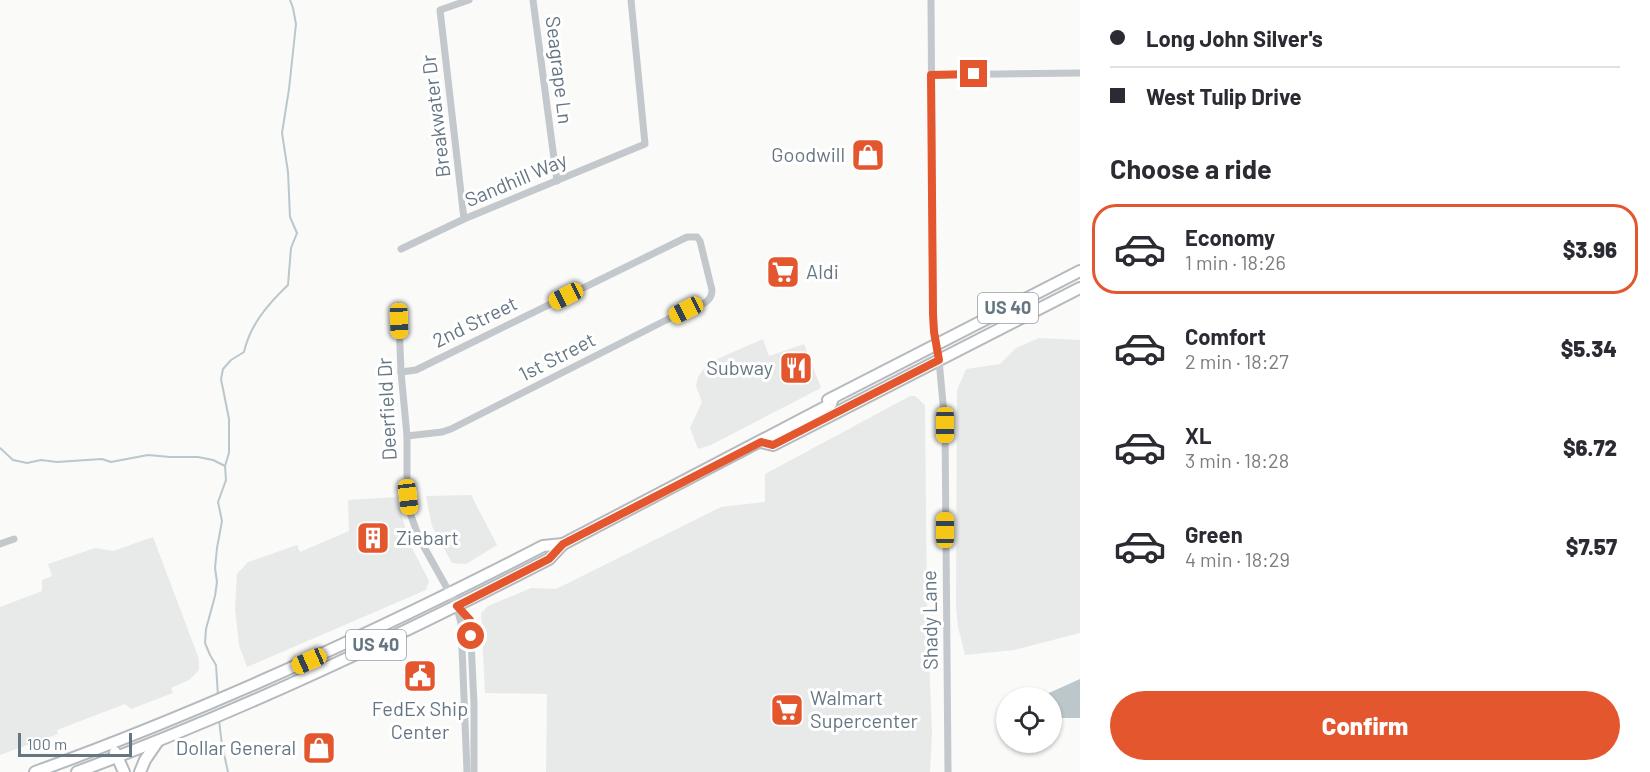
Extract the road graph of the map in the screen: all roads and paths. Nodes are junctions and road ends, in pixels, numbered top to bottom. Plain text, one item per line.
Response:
1 (469, 0) edge
2 (533, 0) edge
3 (631, 0) edge
4 (931, 0) edge
5 (1080, 73) edge
6 (931, 75) junction
7 (557, 181) junction
8 (464, 219) junction
9 (693, 236) joint
10 (401, 249) dead end
11 (1080, 272) edge
12 (1080, 288) edge
13 (399, 321) dead end
14 (936, 345) junction
15 (939, 360) junction
16 (401, 372) junction
17 (407, 436) junction
18 (761, 442) junction
19 (14, 539) dead end
20 (0, 544) edge
21 (454, 600) junction
22 (158, 741) junction
23 (111, 743) junction
24 (84, 754) junction
25 (117, 757) junction
26 (93, 769) edge
27 (35, 772) edge
28 (77, 772) edge
29 (124, 772) edge
30 (140, 772) edge
31 (467, 772) edge
32 (474, 772) edge
33 (948, 772) edge

1 - 8 street, Breakwater Dr
2 - 7 street, Seagrape Ln
3 - 7 street, Sandhill Way
4 - 6 street, Shady Lane
5 - 6 street
6 - 14 street, Shady Lane
7 - 8 street, Sandhill Way
8 - 10 street, Sandhill Way
9 - 16 street, 2nd Street
9 - 17 street, 1st Street
11 - 14 main road, US 40
12 - 15 main road, US 40
13 - 16 street, Deerfield Dr
14 - 15 street, Shady Lane
14 - 18 main road, US 40
15 - 18 main road, US 40
15 - 33 street, Shady Lane
16 - 17 street, Deerfield Dr
17 - 21 street, Deerfield Dr
18 - 21 main road, US 40
19 - 20 street
21 - 22 main road, US 40
21 - 23 main road, US 40
21 - 31 street
21 - 32 street, Deerfield Dr
22 - 25 main road, US 40
22 - 30 main road
23 - 24 main road, US 40
23 - 25 main road
24 - 26 main road
24 - 27 main road, US 40
25 - 26 main road, US 40
25 - 29 main road
26 - 28 main road, US 40

